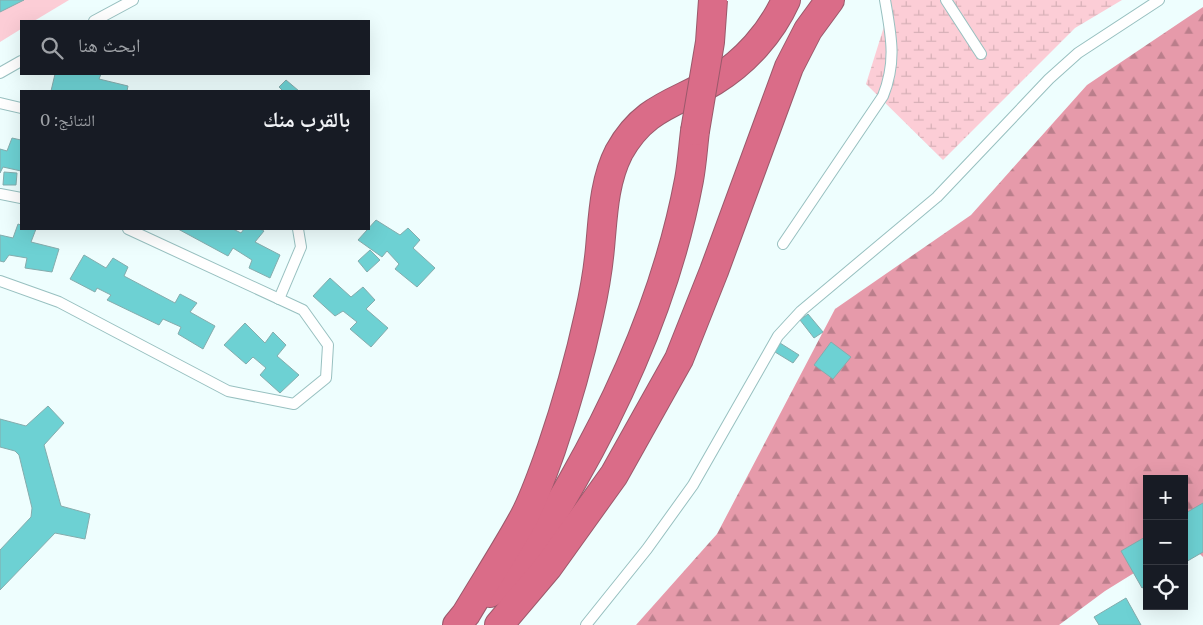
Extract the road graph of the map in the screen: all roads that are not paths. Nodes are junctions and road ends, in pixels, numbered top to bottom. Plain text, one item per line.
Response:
1 (133, 0) edge
2 (712, 0) edge
3 (786, 0) edge
4 (830, 0) edge
5 (885, 0) edge
6 (946, 0) edge
7 (1159, 0) edge
8 (96, 20) edge
9 (981, 54) dead end
10 (20, 62) edge
11 (0, 73) edge
12 (0, 103) edge
13 (20, 108) edge
14 (0, 194) edge
15 (20, 198) edge
16 (130, 230) edge
17 (298, 230) edge
18 (783, 244) dead end
19 (0, 281) edge
20 (279, 299) junction
21 (523, 559) junction
22 (461, 620) edge
23 (498, 625) edge
24 (586, 625) edge

1 - 8 lane
2 - 21 highway, bridge
3 - 22 highway
4 - 23 highway
5 - 18 lane
6 - 9 lane
7 - 24 lane
10 - 11 lane
12 - 13 lane
14 - 15 lane
16 - 20 lane
17 - 20 lane
19 - 20 lane
21 - 22 highway
21 - 23 highway

